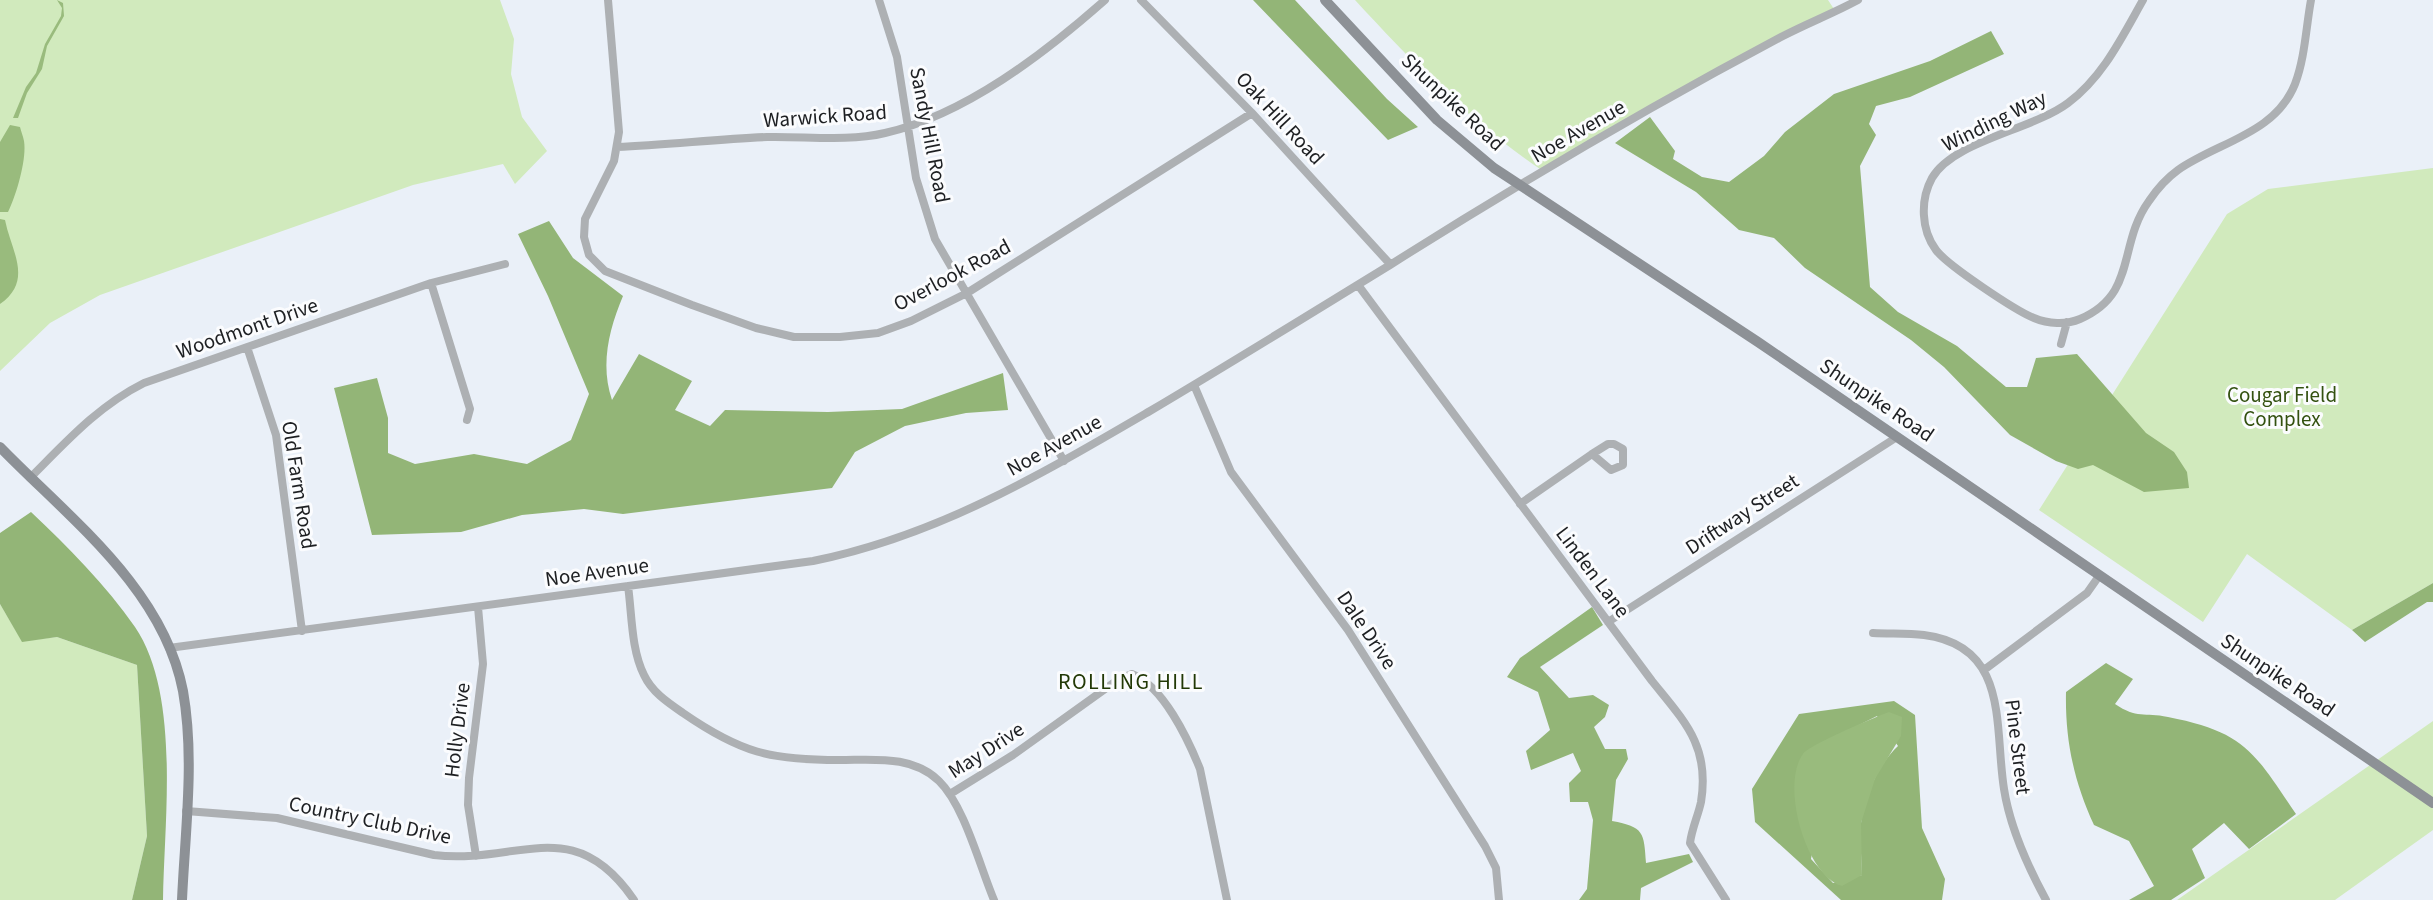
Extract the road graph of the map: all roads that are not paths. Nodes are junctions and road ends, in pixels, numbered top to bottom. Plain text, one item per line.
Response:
1 (608, 0) edge
2 (613, 0) edge
3 (879, 0) edge
4 (1105, 0) edge
5 (1141, 0) edge
6 (1324, 0) edge
7 (1858, 0) edge
8 (2143, 0) edge
9 (2311, 0) edge
10 (1252, 113) junction
11 (908, 127) junction
12 (617, 147) junction
13 (1519, 185) junction
14 (505, 264) dead end
15 (1390, 264) junction
16 (431, 283) junction
17 (1358, 285) junction
18 (967, 293) junction
19 (2067, 322) junction
20 (2061, 344) dead end
21 (247, 347) junction
22 (1194, 385) junction
23 (467, 420) dead end
24 (1896, 437) junction
25 (0, 447) edge
26 (1592, 454) dead end
27 (1064, 461) junction
28 (30, 478) junction
29 (1520, 504) junction
30 (2099, 576) junction
31 (628, 586) junction
32 (478, 607) junction
33 (1608, 622) junction
34 (302, 632) junction
35 (1873, 633) dead end
36 (169, 648) junction
37 (1984, 670) junction
38 (950, 794) junction
39 (2433, 803) edge
40 (186, 811) junction
41 (476, 856) junction
42 (182, 900) edge
43 (634, 900) edge
44 (994, 900) edge
45 (1227, 900) edge
46 (1499, 900) edge
47 (1726, 900) edge
48 (2046, 900) edge

1 - 2 street
1 - 12 street
3 - 11 street, Sandy Hill Road
4 - 11 street, Warwick Road
5 - 10 street, Oak Hill Road
6 - 13 main road, Shunpike Road
7 - 13 street, Noe Avenue
8 - 19 street, Winding Way
9 - 19 street
10 - 15 street, Oak Hill Road
10 - 18 street, Overlook Road
11 - 12 street, Warwick Road
11 - 18 street, Sandy Hill Road
12 - 18 street, Overlook Road
13 - 15 street, Noe Avenue
13 - 24 main road, Shunpike Road
14 - 16 street, Woodmont Drive
15 - 17 street, Noe Avenue
16 - 21 street, Woodmont Drive
16 - 23 street
17 - 22 street, Noe Avenue
17 - 29 street, Linden Lane
18 - 27 street, Sandy Hill Road
19 - 20 street
21 - 28 street, Woodmont Drive
21 - 34 street, Old Farm Road
22 - 27 street, Noe Avenue
22 - 46 street, Dale Drive
24 - 30 main road, Shunpike Road
24 - 33 street, Driftway Street
25 - 28 main road
26 - 29 street
27 - 31 street, Noe Avenue
28 - 36 main road
29 - 33 street, Linden Lane
30 - 37 street
30 - 39 main road, Shunpike Road
31 - 32 street, Noe Avenue
31 - 38 street, May Drive
32 - 34 street, Noe Avenue
32 - 41 street, Holly Drive
33 - 47 street, Linden Lane
34 - 36 street, Noe Avenue
35 - 37 street
36 - 40 main road
37 - 48 street, Pine Street
38 - 44 street
38 - 45 street, May Drive
40 - 41 street, Country Club Drive
40 - 42 main road
41 - 43 street, Country Club Drive

